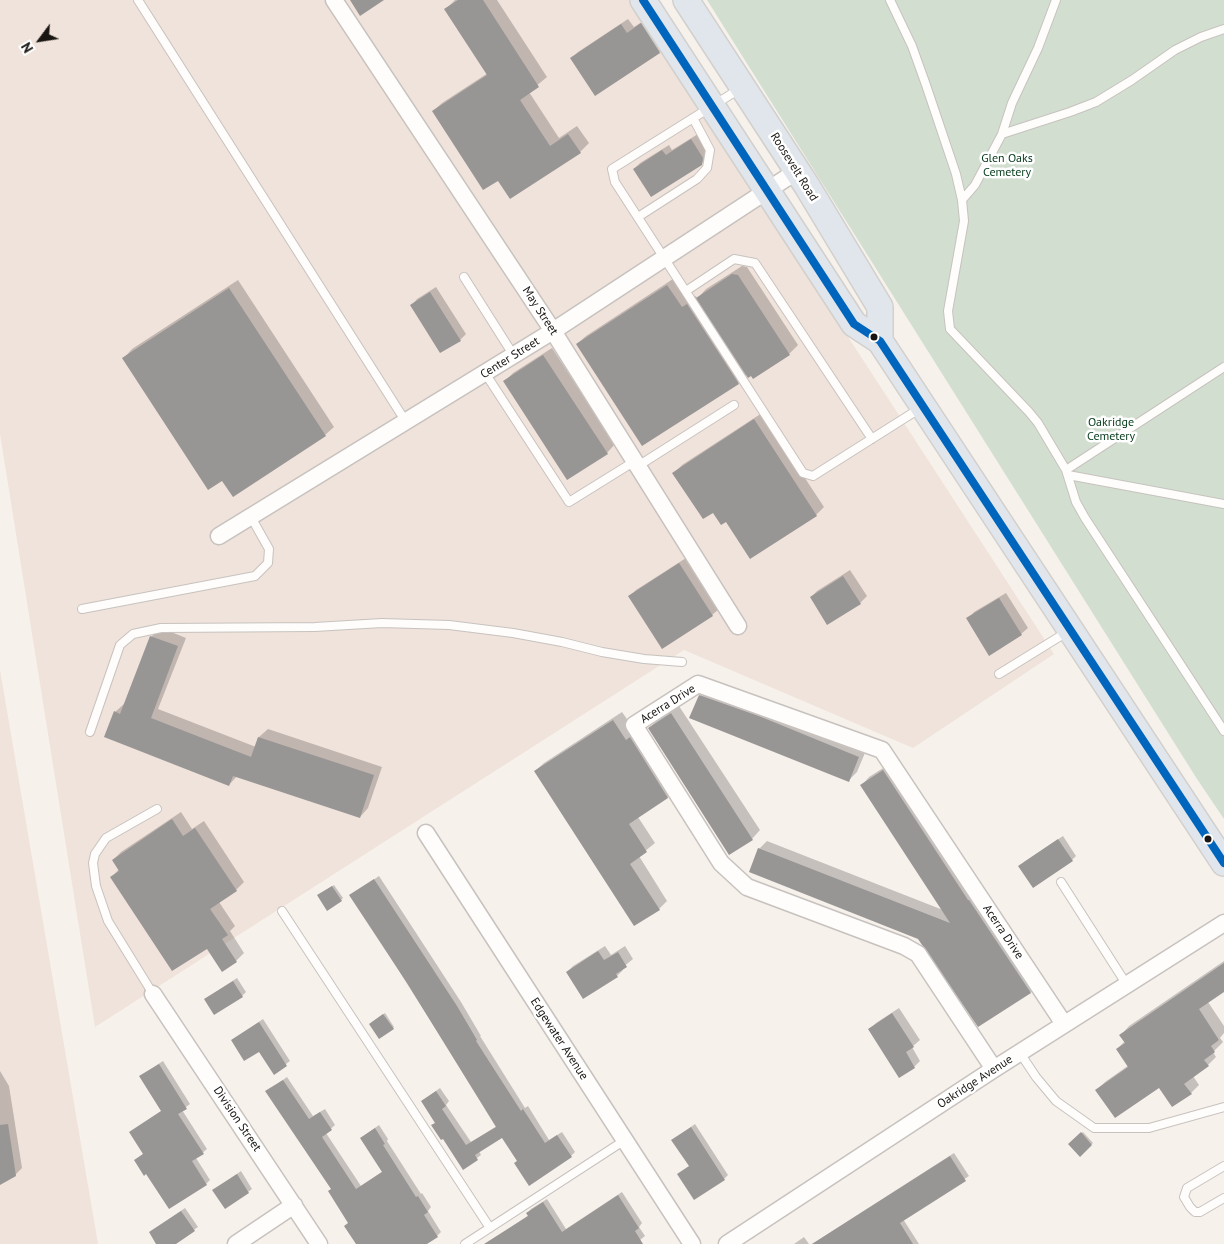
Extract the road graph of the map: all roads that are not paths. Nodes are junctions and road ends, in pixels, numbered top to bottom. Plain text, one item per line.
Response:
1 (138, 0) edge
2 (334, 0) edge
3 (643, 0) edge
4 (686, 0) edge
5 (890, 0) edge
6 (1056, 0) edge
7 (1224, 29) edge
8 (742, 87) junction
9 (702, 111) junction
10 (1002, 134) junction
11 (797, 171) junction
12 (767, 191) junction
13 (962, 200) junction
14 (638, 217) junction
15 (664, 258) junction
16 (464, 277) dead end
17 (686, 290) junction
18 (553, 331) junction
19 (880, 341) junction
20 (514, 356) junction
21 (1224, 367) edge
22 (485, 373) junction
23 (734, 405) dead end
24 (923, 407) junction
25 (406, 422) junction
26 (872, 439) junction
27 (636, 463) junction
28 (1067, 472) junction
29 (1224, 504) edge
30 (251, 517) junction
31 (219, 536) dead end
32 (82, 609) dead end
33 (738, 626) dead end
34 (1071, 630) junction
35 (682, 662) dead end
36 (999, 674) dead end
37 (1224, 731) edge
38 (90, 732) dead end
39 (157, 809) dead end
40 (426, 833) dead end
41 (1224, 863) edge
42 (1061, 882) dead end
43 (282, 910) dead end
44 (1224, 923) edge
45 (1127, 985) junction
46 (153, 994) joint
47 (1064, 1024) junction
48 (1020, 1053) junction
49 (994, 1068) junction
50 (1224, 1107) edge
51 (625, 1140) junction
52 (1224, 1166) edge
53 (1224, 1198) edge
54 (294, 1205) junction
55 (490, 1228) junction
56 (747, 1239) edge
57 (236, 1244) edge
58 (320, 1244) edge
59 (465, 1244) edge
60 (692, 1244) edge
61 (727, 1244) edge

1 - 25 lane
2 - 18 street, May Street
3 - 9 main road
4 - 8 main road, Roosevelt Road
5 - 13 lane
6 - 10 lane
7 - 10 lane
8 - 9 lane
8 - 11 main road, Roosevelt Road
9 - 12 main road
9 - 14 lane
9 - 14 lane
10 - 13 lane
11 - 12 street, Center Street
11 - 19 main road, Roosevelt Road
12 - 15 street, Center Street
12 - 19 main road
13 - 28 lane
14 - 15 lane
15 - 17 lane
15 - 18 street, Center Street
16 - 20 lane
17 - 26 lane
17 - 26 lane
18 - 20 street, Center Street
18 - 27 street, May Street
19 - 24 main road
20 - 22 street, Center Street
21 - 28 lane
22 - 25 street, Center Street
22 - 27 lane
23 - 27 lane
24 - 26 lane
24 - 34 main road
25 - 30 street, Center Street
27 - 33 street, May Street
28 - 29 lane
28 - 37 lane
30 - 31 street, Center Street
30 - 32 lane
34 - 36 lane
34 - 41 main road
35 - 38 lane
39 - 46 lane
40 - 51 street, Edgewater Avenue
42 - 45 lane
43 - 55 lane
44 - 45 street, Oakridge Avenue
45 - 47 street, Oakridge Avenue
46 - 54 street, Division Street
47 - 48 street, Oakridge Avenue
47 - 49 street, Acerra Drive
48 - 49 street, Oakridge Avenue
48 - 50 lane
49 - 56 street, Oakridge Avenue
51 - 55 lane
51 - 60 street, Edgewater Avenue
52 - 53 lane
54 - 57 street
54 - 58 street, Division Street
55 - 59 lane
56 - 61 street, Oakridge Avenue

